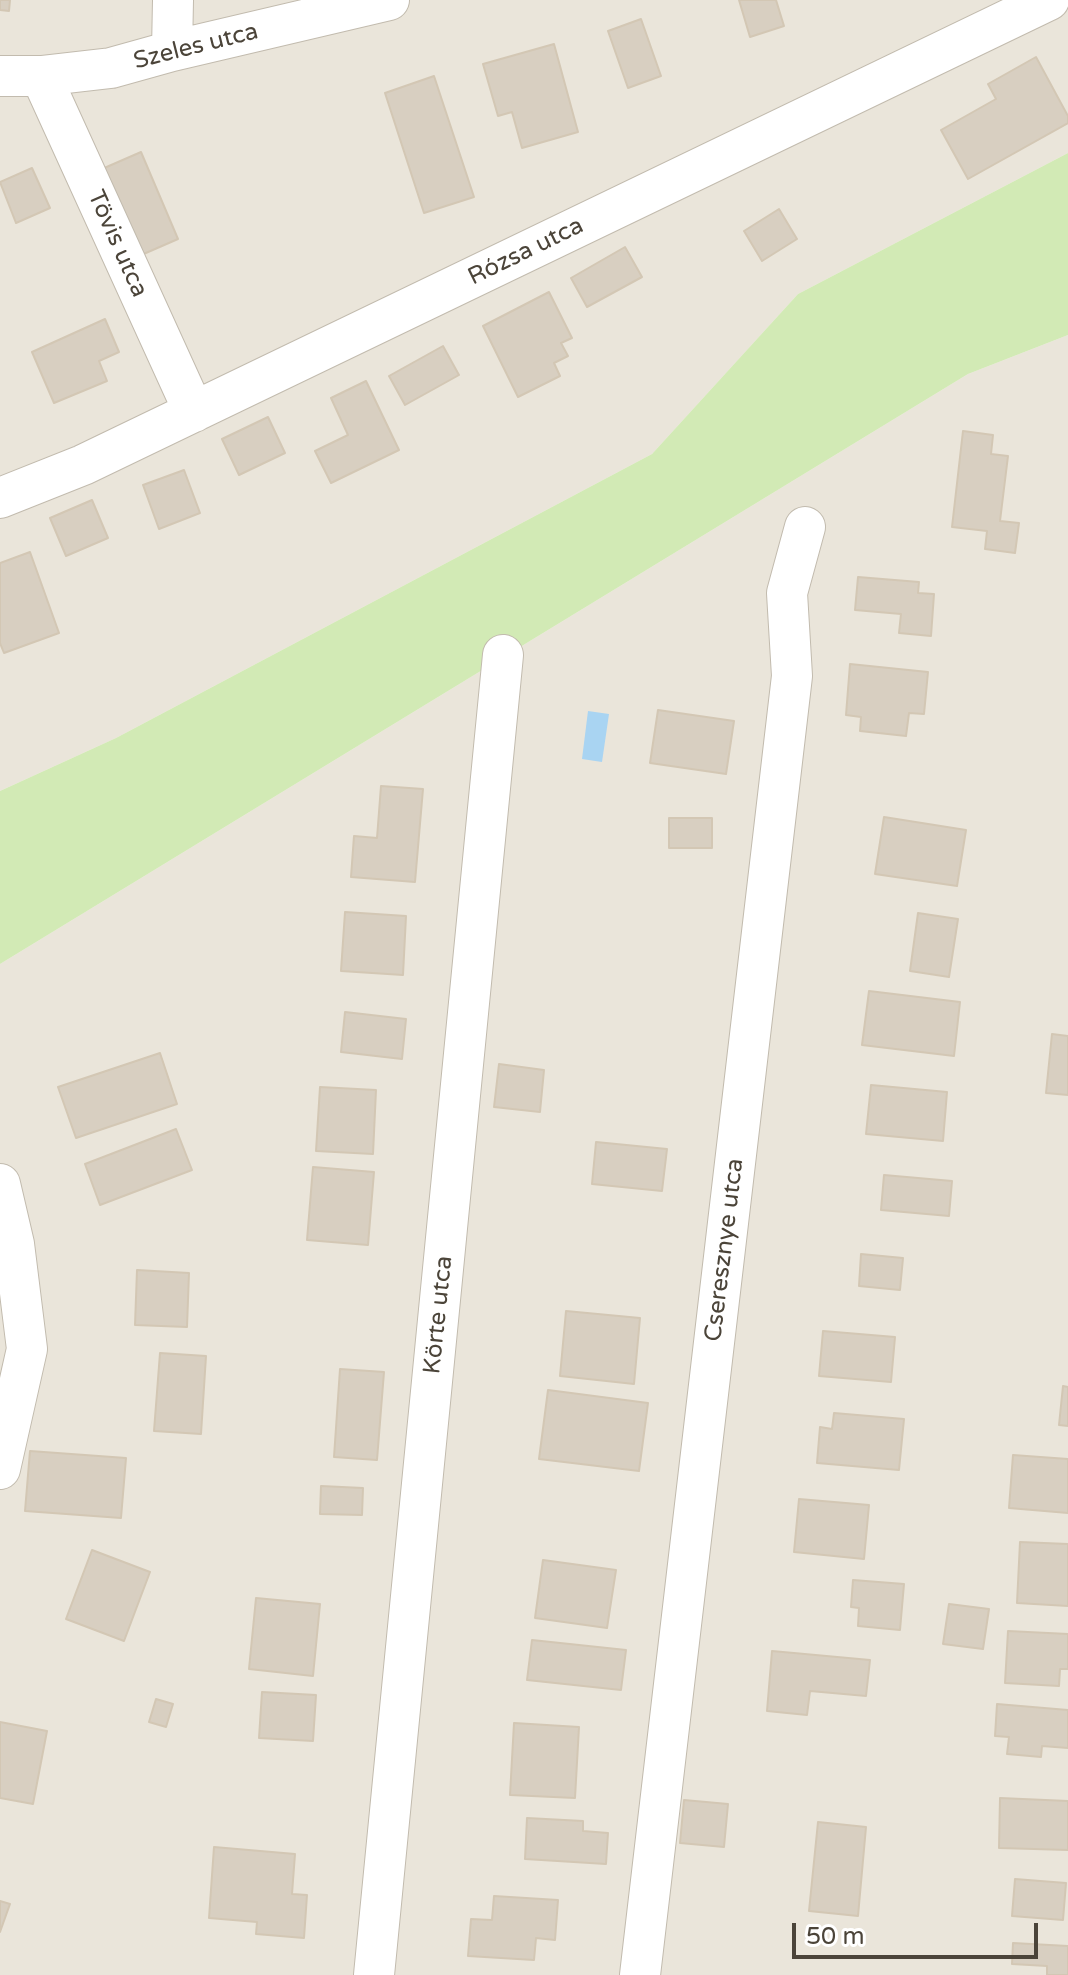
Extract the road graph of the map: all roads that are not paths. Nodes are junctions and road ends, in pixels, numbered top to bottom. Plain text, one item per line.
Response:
1 (173, 0) edge
2 (389, 0) edge
3 (1049, 0) edge
4 (172, 51) junction
5 (0, 76) edge
6 (41, 76) junction
7 (194, 412) junction
8 (0, 498) edge
9 (805, 527) dead end
10 (503, 655) dead end
11 (0, 1184) edge
12 (0, 1469) edge
13 (374, 1975) edge
14 (640, 1975) edge

1 - 4 street
2 - 4 street, Szeles utca
3 - 7 street, Rózsa utca
4 - 6 street, Szeles utca
5 - 6 street, Szeles utca
6 - 7 street, Tövis utca
7 - 8 street, Rózsa utca
9 - 14 street, Cseresznye utca
10 - 13 street, Körte utca
11 - 12 street

